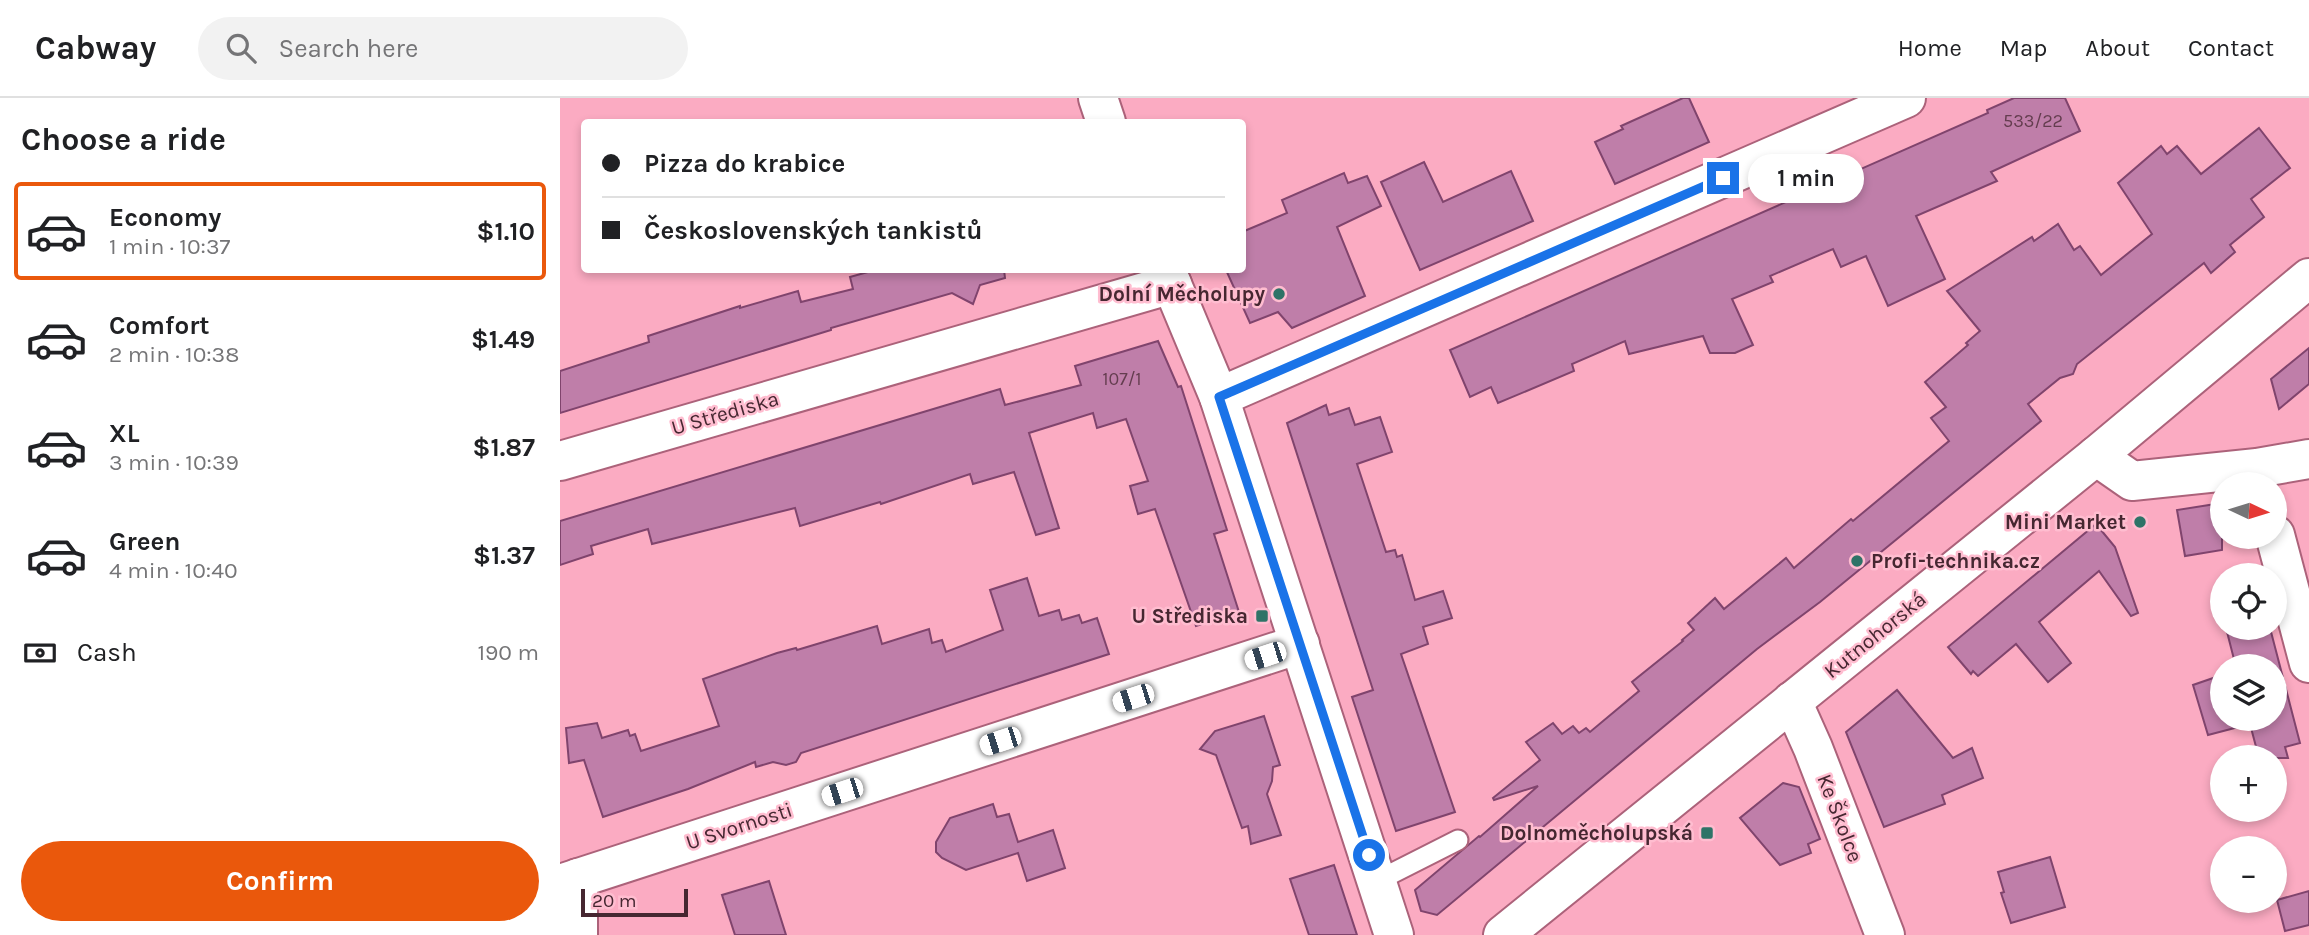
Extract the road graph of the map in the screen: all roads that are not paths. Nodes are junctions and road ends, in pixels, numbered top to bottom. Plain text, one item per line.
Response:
1 (1098, 98) edge
2 (1906, 98) edge
3 (1105, 119) edge
4 (1169, 277) edge
5 (2309, 278) edge
6 (1219, 397) junction
7 (2096, 456) junction
8 (2309, 459) edge
9 (560, 461) edge
10 (2274, 472) edge
11 (2210, 479) edge
12 (2279, 550) edge
13 (1300, 644) junction
14 (2309, 663) edge
15 (1792, 701) junction
16 (1458, 840) dead end
17 (569, 881) edge
18 (1377, 881) junction
19 (578, 935) edge
20 (1394, 935) edge
21 (1503, 935) edge
22 (1885, 935) edge

1 - 3 street
2 - 6 street
4 - 6 street
4 - 9 street, U Střediska
5 - 7 street, Kutnohorská
6 - 13 street
7 - 11 street
7 - 15 street, Kutnohorská
8 - 10 street
12 - 14 street
13 - 17 street, U Svornosti
13 - 18 street
15 - 21 street, Kutnohorská
15 - 22 street, Ke Školce
16 - 18 lane
17 - 19 street, U Svornosti
18 - 20 street

